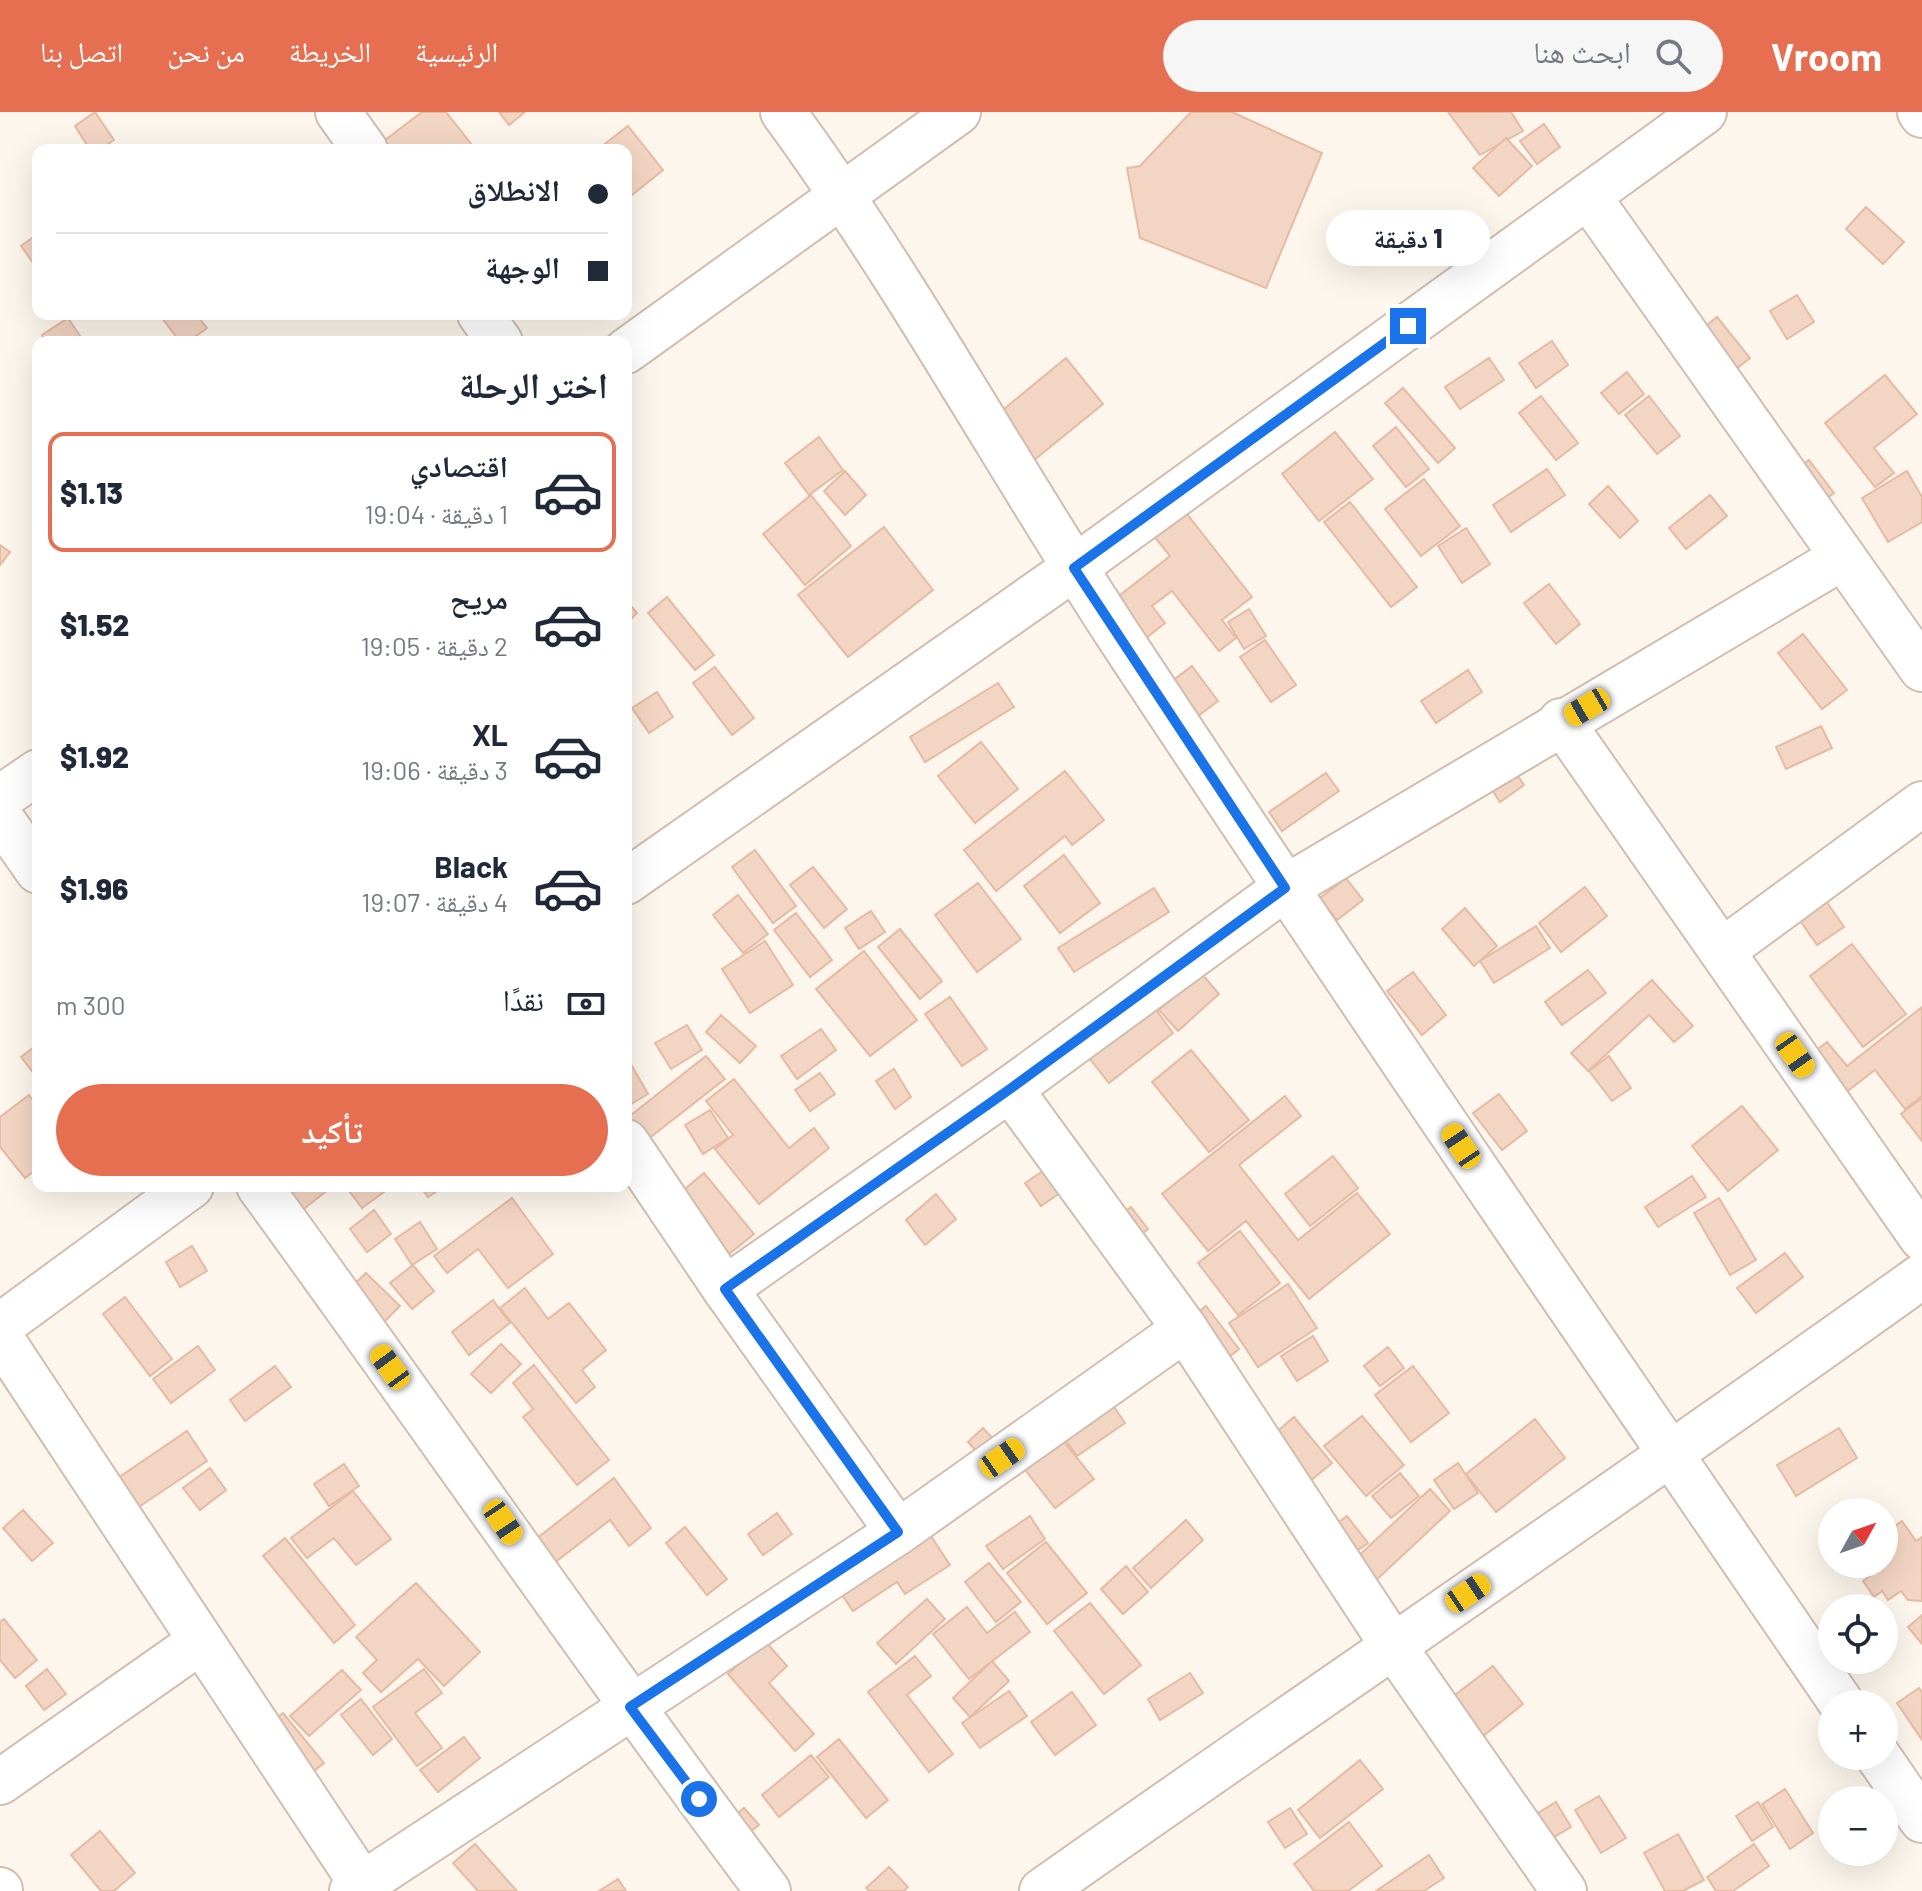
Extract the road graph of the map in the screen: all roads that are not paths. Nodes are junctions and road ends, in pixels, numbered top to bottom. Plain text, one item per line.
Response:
1 (338, 112) edge
2 (783, 112) edge
3 (958, 112) edge
4 (1704, 112) edge
5 (361, 144) edge
6 (844, 194) junction
7 (1588, 196) junction
8 (632, 347) edge
9 (1843, 557) junction
10 (1074, 568) junction
11 (1922, 669) edge
12 (1561, 721) junction
13 (32, 776) edge
14 (0, 798) edge
15 (1922, 804) edge
16 (0, 817) edge
17 (32, 862) edge
18 (632, 878) edge
19 (1285, 888) junction
20 (1722, 951) junction
21 (1010, 1089) junction
22 (632, 1151) edge
23 (183, 1192) edge
24 (263, 1192) edge
25 (1922, 1238) edge
26 (1922, 1276) edge
27 (725, 1289) junction
28 (0, 1326) edge
29 (1185, 1329) junction
30 (0, 1337) edge
31 (1672, 1456) junction
32 (898, 1532) junction
33 (201, 1641) junction
34 (1392, 1644) junction
35 (1832, 1690) edge
36 (630, 1707) junction
37 (1888, 1770) edge
38 (0, 1782) edge
39 (1922, 1820) edge
40 (357, 1888) edge
41 (768, 1891) edge
42 (1042, 1891) edge
43 (1564, 1891) edge

1 - 5 street
2 - 6 street
3 - 6 street
4 - 7 street
6 - 8 street
6 - 10 street
7 - 9 street
7 - 10 street
9 - 11 street
9 - 12 street
10 - 18 street
10 - 19 street
12 - 19 street
12 - 20 street
13 - 14 street
15 - 20 street
16 - 17 street
19 - 21 street
19 - 31 street
20 - 25 street
21 - 27 street
21 - 29 street
22 - 27 street
23 - 28 street
24 - 36 street
26 - 31 street
27 - 32 street
29 - 32 street
29 - 34 street
30 - 33 street
31 - 34 street
31 - 35 street
32 - 36 street
33 - 38 street
33 - 40 street
34 - 42 street
34 - 43 street
36 - 40 street
36 - 41 street
37 - 39 street

